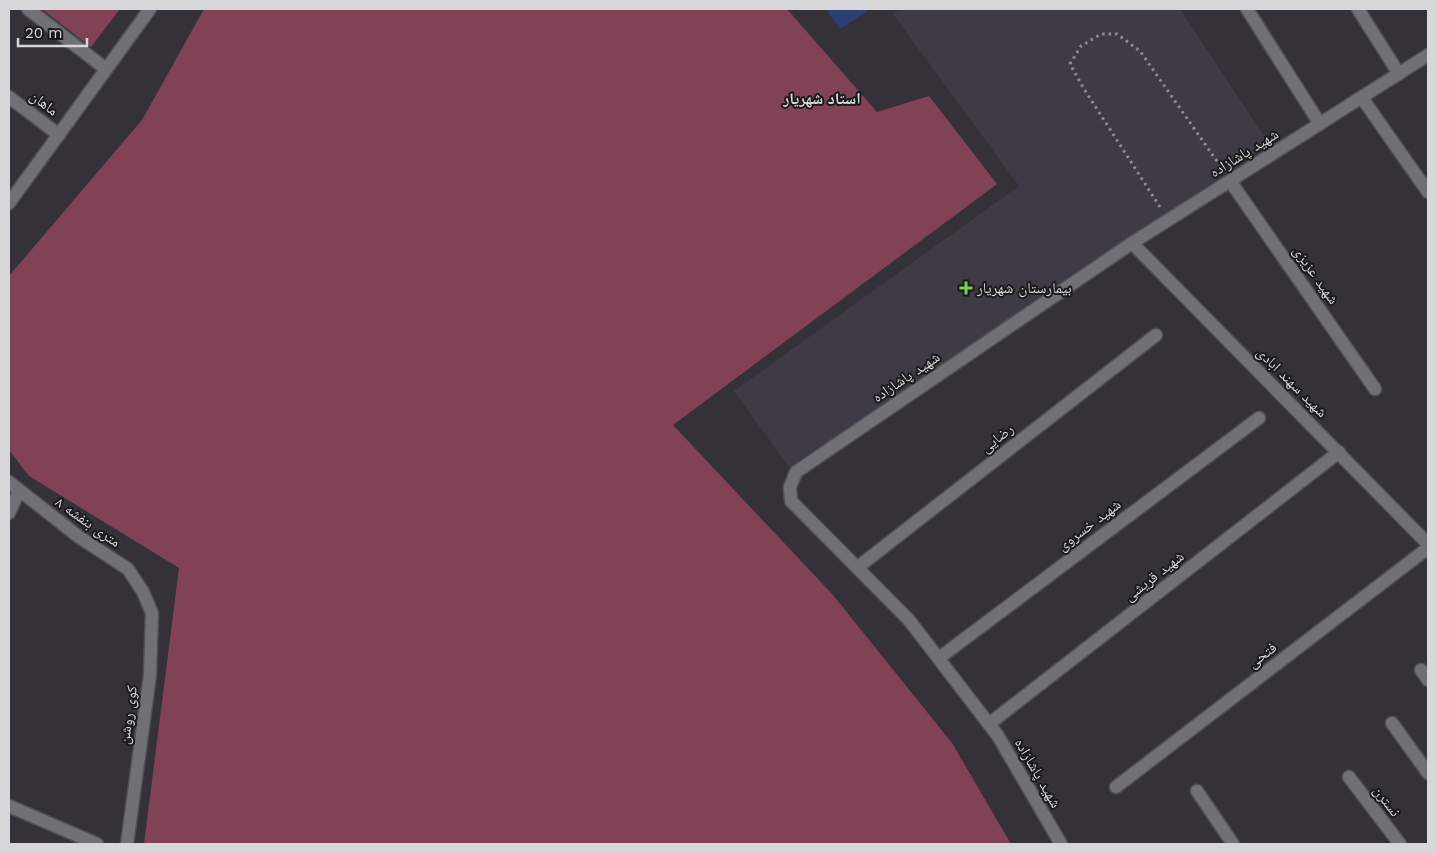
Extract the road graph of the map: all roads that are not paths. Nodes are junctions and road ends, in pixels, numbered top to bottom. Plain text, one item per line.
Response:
1 (28, 9) edge
2 (150, 9) edge
3 (1247, 9) edge
4 (1358, 9) edge
5 (1428, 56) edge
6 (106, 69) junction
7 (1400, 74) junction
8 (9, 97) edge
9 (1362, 98) junction
10 (1320, 124) junction
11 (59, 134) junction
12 (1230, 181) junction
13 (1428, 192) edge
14 (9, 203) edge
15 (1132, 243) junction
16 (1156, 335) dead end
17 (1374, 389) dead end
18 (1259, 418) dead end
19 (1338, 452) junction
20 (9, 482) edge
21 (19, 491) junction
22 (9, 513) edge
23 (1428, 544) edge
24 (1428, 548) edge
25 (858, 567) junction
26 (143, 592) joint
27 (939, 658) junction
28 (1392, 723) dead end
29 (989, 724) junction
30 (1428, 773) edge
31 (1349, 777) dead end
32 (1116, 788) dead end
33 (1197, 791) dead end
34 (9, 806) edge
35 (97, 844) edge
36 (127, 844) edge
37 (1061, 844) edge
38 (1232, 844) edge
39 (1400, 844) edge

1 - 6 street
2 - 6 street
3 - 10 street
4 - 7 street
5 - 7 street, شهید پاشازاده
6 - 11 street
7 - 9 street, شهید پاشازاده
8 - 11 street, ماهان
9 - 10 street, شهید پاشازاده
9 - 13 street
10 - 12 street, شهید پاشازاده
11 - 14 street
12 - 15 street, شهید پاشازاده
12 - 17 street, شهید عزیزی
15 - 19 street, شهید سهند ابادی
15 - 25 street, شهید پاشازاده
16 - 25 street, رضایی
18 - 27 street, شهید خسروی
19 - 23 street, شهید سهند ابادی
19 - 29 street, شهید قریشی
20 - 21 street, ۸ متری بنفشه
21 - 22 street
21 - 26 street, ۸ متری بنفشه
24 - 32 street, فتحی
25 - 27 street, شهید پاشازاده
26 - 36 street, کوی روشن
27 - 29 street, شهید پاشازاده
28 - 30 street
29 - 37 street, شهید پاشازاده
31 - 39 street, نسترن
33 - 38 street
34 - 35 street

